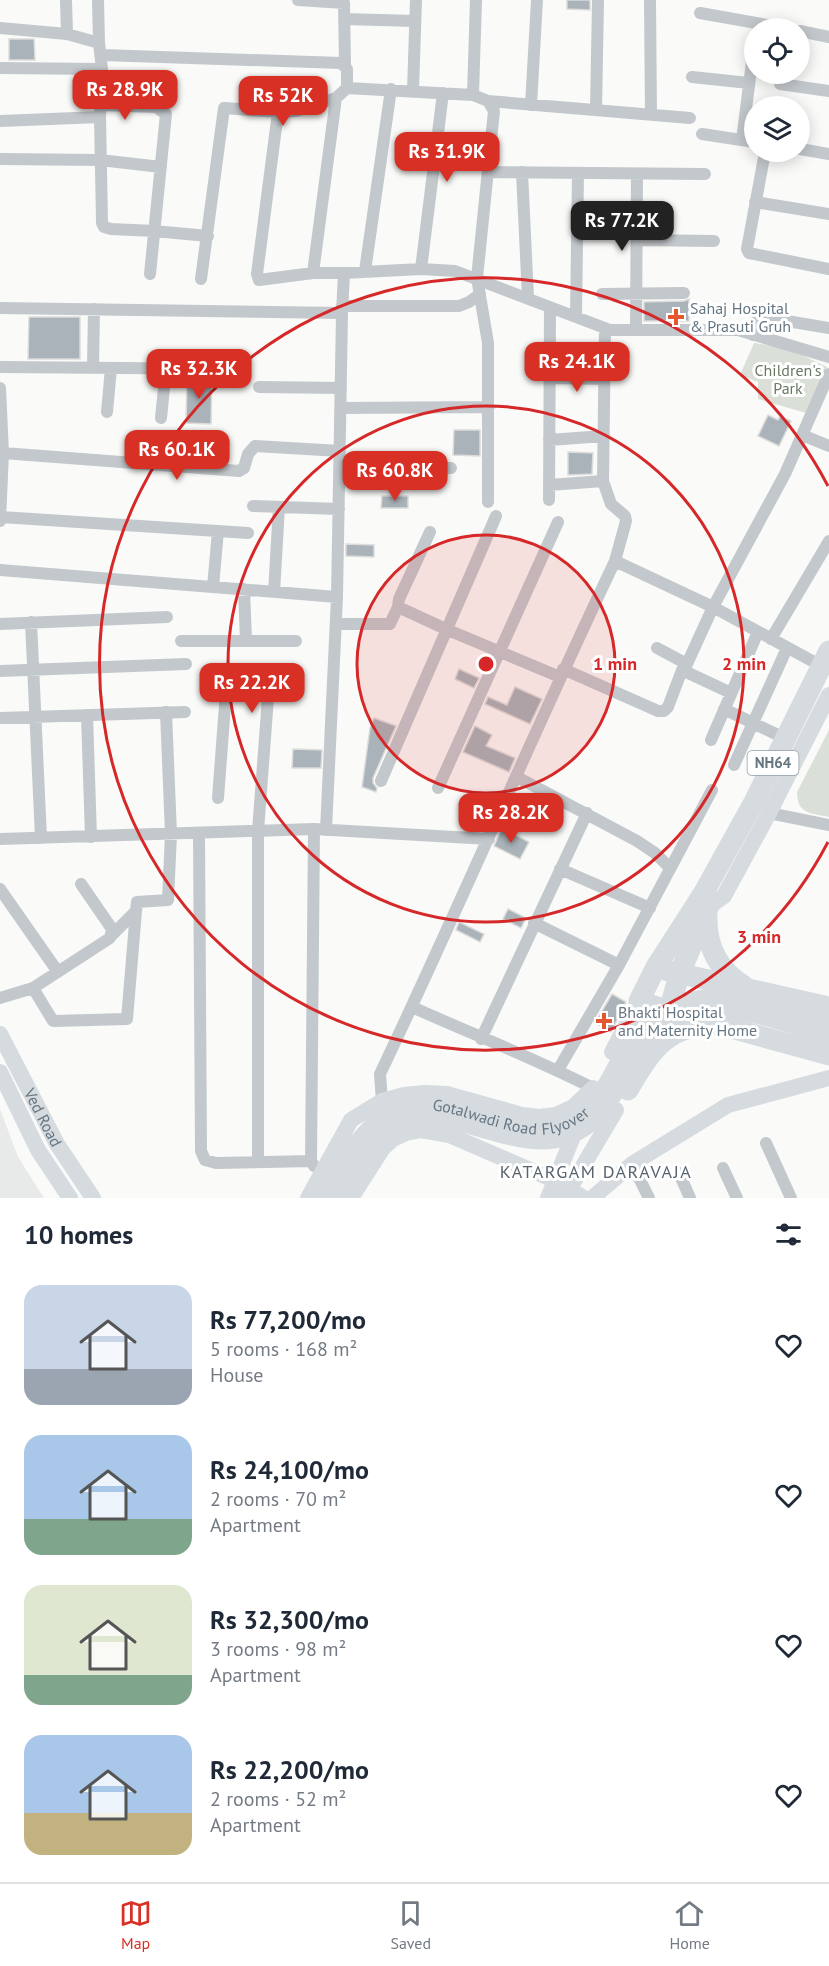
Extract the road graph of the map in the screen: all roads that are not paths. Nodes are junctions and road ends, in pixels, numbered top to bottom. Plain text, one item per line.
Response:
1 (66, 0) edge
2 (98, 0) edge
3 (298, 0) edge
4 (416, 0) edge
5 (476, 0) edge
6 (537, 0) edge
7 (598, 0) edge
8 (650, 0) edge
9 (700, 13) dead end
10 (344, 19) junction
11 (415, 21) junction
12 (744, 21) edge
13 (0, 28) edge
14 (67, 34) junction
15 (810, 34) edge
16 (829, 37) edge
17 (99, 43) junction
18 (102, 56) junction
19 (345, 65) junction
20 (0, 68) edge
21 (102, 69) junction
22 (692, 77) dead end
23 (744, 82) edge
24 (780, 84) dead end
25 (347, 88) junction
26 (391, 89) junction
27 (413, 91) junction
28 (829, 91) edge
29 (443, 93) junction
30 (473, 95) junction
31 (336, 98) junction
32 (488, 101) junction
33 (531, 105) junction
34 (596, 110) junction
35 (100, 111) junction
36 (278, 112) junction
37 (651, 114) junction
38 (690, 118) dead end
39 (0, 121) edge
40 (702, 134) dead end
41 (744, 140) edge
42 (810, 151) edge
43 (829, 154) edge
44 (0, 159) edge
45 (100, 160) junction
46 (763, 162) edge
47 (161, 167) junction
48 (488, 172) junction
49 (522, 172) junction
50 (578, 173) junction
51 (637, 174) junction
52 (705, 174) dead end
53 (755, 202) junction
54 (829, 214) edge
55 (154, 231) junction
56 (208, 236) junction
57 (637, 240) junction
58 (714, 241) dead end
59 (421, 269) junction
60 (829, 269) edge
61 (365, 271) junction
62 (150, 273) dead end
63 (313, 273) junction
64 (344, 273) junction
65 (477, 278) junction
66 (201, 279) dead end
67 (480, 294) junction
68 (602, 294) dead end
69 (637, 294) junction
70 (684, 294) dead end
71 (528, 298) junction
72 (550, 306) junction
73 (0, 308) edge
74 (94, 309) junction
75 (342, 310) junction
76 (576, 317) junction
77 (605, 328) junction
78 (829, 328) edge
79 (636, 330) junction
80 (753, 335) junction
81 (829, 357) edge
82 (0, 367) edge
83 (93, 368) junction
84 (111, 368) junction
85 (166, 368) junction
86 (241, 369) dead end
87 (829, 374) edge
88 (549, 378) junction
89 (604, 379) junction
90 (259, 387) dead end
91 (0, 388) edge
92 (341, 388) junction
93 (825, 394) edge
94 (489, 407) junction
95 (340, 408) junction
96 (107, 411) dead end
97 (161, 418) dead end
98 (802, 435) junction
99 (604, 436) junction
100 (549, 440) junction
101 (829, 446) edge
102 (340, 451) junction
103 (3, 453) junction
104 (451, 468) dead end
105 (339, 470) junction
106 (603, 481) junction
107 (549, 485) junction
108 (549, 500) dead end
109 (488, 502) dead end
110 (254, 506) dead end
111 (279, 507) junction
112 (339, 509) junction
113 (496, 516) dead end
114 (0, 519) edge
115 (558, 522) dead end
116 (218, 531) junction
117 (430, 532) dead end
118 (248, 533) dead end
119 (829, 541) edge
120 (615, 561) junction
121 (0, 570) edge
122 (213, 587) junction
123 (244, 589) junction
124 (273, 592) junction
125 (337, 597) junction
126 (398, 607) junction
127 (712, 607) junction
128 (167, 616) dead end
129 (31, 622) junction
130 (0, 624) edge
131 (336, 624) junction
132 (448, 630) junction
133 (758, 632) junction
134 (771, 639) junction
135 (829, 639) edge
136 (181, 641) dead end
137 (246, 641) junction
138 (296, 641) dead end
139 (657, 648) dead end
140 (788, 648) junction
141 (501, 652) junction
142 (824, 661) edge
143 (186, 664) dead end
144 (685, 667) junction
145 (0, 671) edge
146 (33, 671) junction
147 (562, 673) junction
148 (731, 693) junction
149 (829, 695) edge
150 (724, 709) junction
151 (166, 712) junction
152 (185, 712) dead end
153 (87, 715) junction
154 (35, 717) junction
155 (0, 718) edge
156 (753, 723) junction
157 (778, 735) junction
158 (711, 740) dead end
159 (734, 765) dead end
160 (517, 777) junction
161 (381, 781) dead end
162 (438, 788) dead end
163 (712, 790) dead end
164 (218, 798) dead end
165 (587, 813) junction
166 (769, 813) junction
167 (829, 825) edge
168 (320, 829) junction
169 (258, 831) junction
170 (200, 833) junction
171 (171, 834) junction
172 (91, 837) junction
173 (41, 838) junction
174 (489, 838) junction
175 (0, 840) edge
176 (670, 868) junction
177 (560, 869) junction
178 (81, 884) dead end
179 (0, 889) edge
180 (711, 891) junction
181 (650, 908) junction
182 (136, 911) junction
183 (534, 923) junction
184 (112, 935) junction
185 (620, 965) junction
186 (656, 967) junction
187 (57, 972) junction
188 (680, 975) junction
189 (33, 988) junction
190 (770, 994) junction
191 (0, 998) edge
192 (639, 1001) junction
193 (412, 1007) junction
194 (829, 1007) edge
195 (669, 1011) junction
196 (829, 1021) edge
197 (727, 1026) junction
198 (0, 1034) edge
199 (829, 1037) edge
200 (482, 1039) junction
201 (829, 1055) edge
202 (558, 1070) junction
203 (0, 1072) edge
204 (829, 1078) edge
205 (592, 1088) junction
206 (628, 1090) junction
207 (382, 1101) junction
208 (398, 1136) junction
209 (766, 1143) dead end
210 (311, 1161) junction
211 (258, 1162) junction
212 (632, 1164) junction
213 (723, 1168) dead end
214 (679, 1173) dead end
215 (321, 1177) junction
216 (563, 1190) edge
217 (70, 1198) edge
218 (93, 1198) edge
219 (308, 1198) edge
220 (321, 1198) edge
221 (336, 1198) edge
222 (351, 1198) edge
223 (548, 1198) edge
224 (584, 1198) edge
225 (592, 1198) edge
226 (649, 1198) edge
227 (690, 1198) edge
228 (737, 1198) edge
229 (791, 1198) edge

1 - 14 street
2 - 17 street
3 - 10 street
4 - 11 street
5 - 30 street
6 - 33 street
7 - 34 street
8 - 37 street
9 - 12 street
10 - 11 street
10 - 19 street
11 - 27 street
13 - 14 street
14 - 17 street
15 - 16 street
17 - 18 street
18 - 19 street
18 - 21 street
19 - 25 street
20 - 21 street
21 - 35 street
22 - 23 street
24 - 28 street
25 - 26 street
25 - 31 street
26 - 27 street
26 - 61 street
27 - 29 street
29 - 30 street
29 - 59 street
30 - 32 street
31 - 36 street
31 - 63 street
32 - 33 street
32 - 48 street
33 - 34 street
34 - 37 street
35 - 39 street
35 - 45 street
35 - 47 street
36 - 56 street
36 - 63 street
37 - 38 street
40 - 41 street
42 - 43 street
44 - 45 street
45 - 47 street
45 - 55 street
46 - 53 street
47 - 55 street
48 - 49 street
48 - 65 street
49 - 50 street
49 - 71 street
50 - 51 street
50 - 76 street
51 - 52 street
51 - 57 street
53 - 54 street
53 - 60 street
55 - 56 street
55 - 62 street
56 - 66 street
57 - 58 street
57 - 69 street
59 - 61 street
59 - 65 street
61 - 64 street
63 - 64 street
64 - 75 street
65 - 67 street
65 - 71 street
67 - 75 street
67 - 94 street
68 - 69 street
69 - 70 street
69 - 79 street
71 - 72 street
72 - 76 street
72 - 88 street
73 - 74 street
74 - 75 street
74 - 83 street
75 - 92 street
76 - 77 street
77 - 79 street
77 - 89 street
78 - 80 street
79 - 80 street
80 - 81 street
82 - 83 street
83 - 84 street
84 - 85 street
84 - 96 street
85 - 86 street
85 - 97 street
87 - 93 street
88 - 89 street
88 - 100 street
89 - 99 street
90 - 92 street
91 - 103 street
92 - 95 street
93 - 98 street
94 - 95 street
94 - 109 street
95 - 102 street
98 - 101 street
98 - 127 street
99 - 100 street
99 - 106 street
100 - 107 street
102 - 103 street
102 - 105 street
103 - 114 street
104 - 105 street
105 - 112 street
106 - 107 street
106 - 120 street
107 - 108 street
110 - 111 street
111 - 112 street
111 - 124 street
112 - 125 street
113 - 132 street
114 - 116 street
115 - 141 street
116 - 118 street
116 - 122 street
117 - 126 street
119 - 134 street
120 - 127 street
120 - 147 street
121 - 122 street
122 - 123 street
123 - 124 street
123 - 137 street
124 - 125 street
125 - 131 street
126 - 131 street
126 - 132 street
127 - 133 street
127 - 144 street
128 - 129 street
129 - 130 street
129 - 146 street
131 - 168 street
132 - 141 street
132 - 161 street
133 - 134 street
133 - 148 street
134 - 140 street
135 - 142 main road
136 - 137 street
137 - 138 street
139 - 144 street
140 - 142 street
140 - 156 street
141 - 147 street
141 - 162 street
142 - 157 main road
142 - 180 highway, NH64
143 - 146 street
144 - 147 street
144 - 148 street
145 - 146 street
146 - 154 street
147 - 160 street
148 - 150 street
149 - 166 main road
150 - 156 street
150 - 158 street
151 - 152 street
151 - 153 street
151 - 171 street
153 - 154 street
153 - 172 street
154 - 155 street
154 - 173 street
156 - 157 street
156 - 159 street
157 - 180 main road
160 - 165 street
160 - 174 street
163 - 176 street
164 - 169 street
165 - 176 street
165 - 177 street
166 - 167 street
166 - 180 main road
168 - 169 street
168 - 174 street
168 - 210 street
169 - 170 street
169 - 211 street
170 - 171 street
170 - 211 street
171 - 172 street
171 - 182 street
172 - 173 street
173 - 175 street
174 - 193 street
176 - 181 street
177 - 181 street
177 - 183 street
178 - 184 street
179 - 187 street
180 - 186 highway, NH64
180 - 188 highway, NH64
180 - 190 highway
181 - 185 street
182 - 184 street
182 - 189 street
183 - 185 street
183 - 200 street
184 - 187 street
185 - 202 street
186 - 188 highway
186 - 192 highway, NH64
187 - 189 street
188 - 190 highway
188 - 195 highway, NH64
189 - 191 street
190 - 194 highway
192 - 195 highway
192 - 205 main road
193 - 200 street
193 - 207 street
195 - 197 highway
195 - 206 main road
196 - 220 main road, Gotalwadi Road Flyover
197 - 201 highway
197 - 206 highway
198 - 218 main road, Ved Road
199 - 221 main road, Gotalwadi Road Flyover
200 - 202 street
202 - 205 street
203 - 217 main road, Ved Road
204 - 212 main road
205 - 207 main road
205 - 216 main road
206 - 216 main road
207 - 208 street
207 - 215 main road
208 - 216 main road
208 - 222 main road
209 - 229 street
210 - 211 street
210 - 215 street
212 - 225 main road
212 - 226 street
213 - 228 street
214 - 227 street
215 - 219 main road
216 - 223 main road
216 - 224 main road

